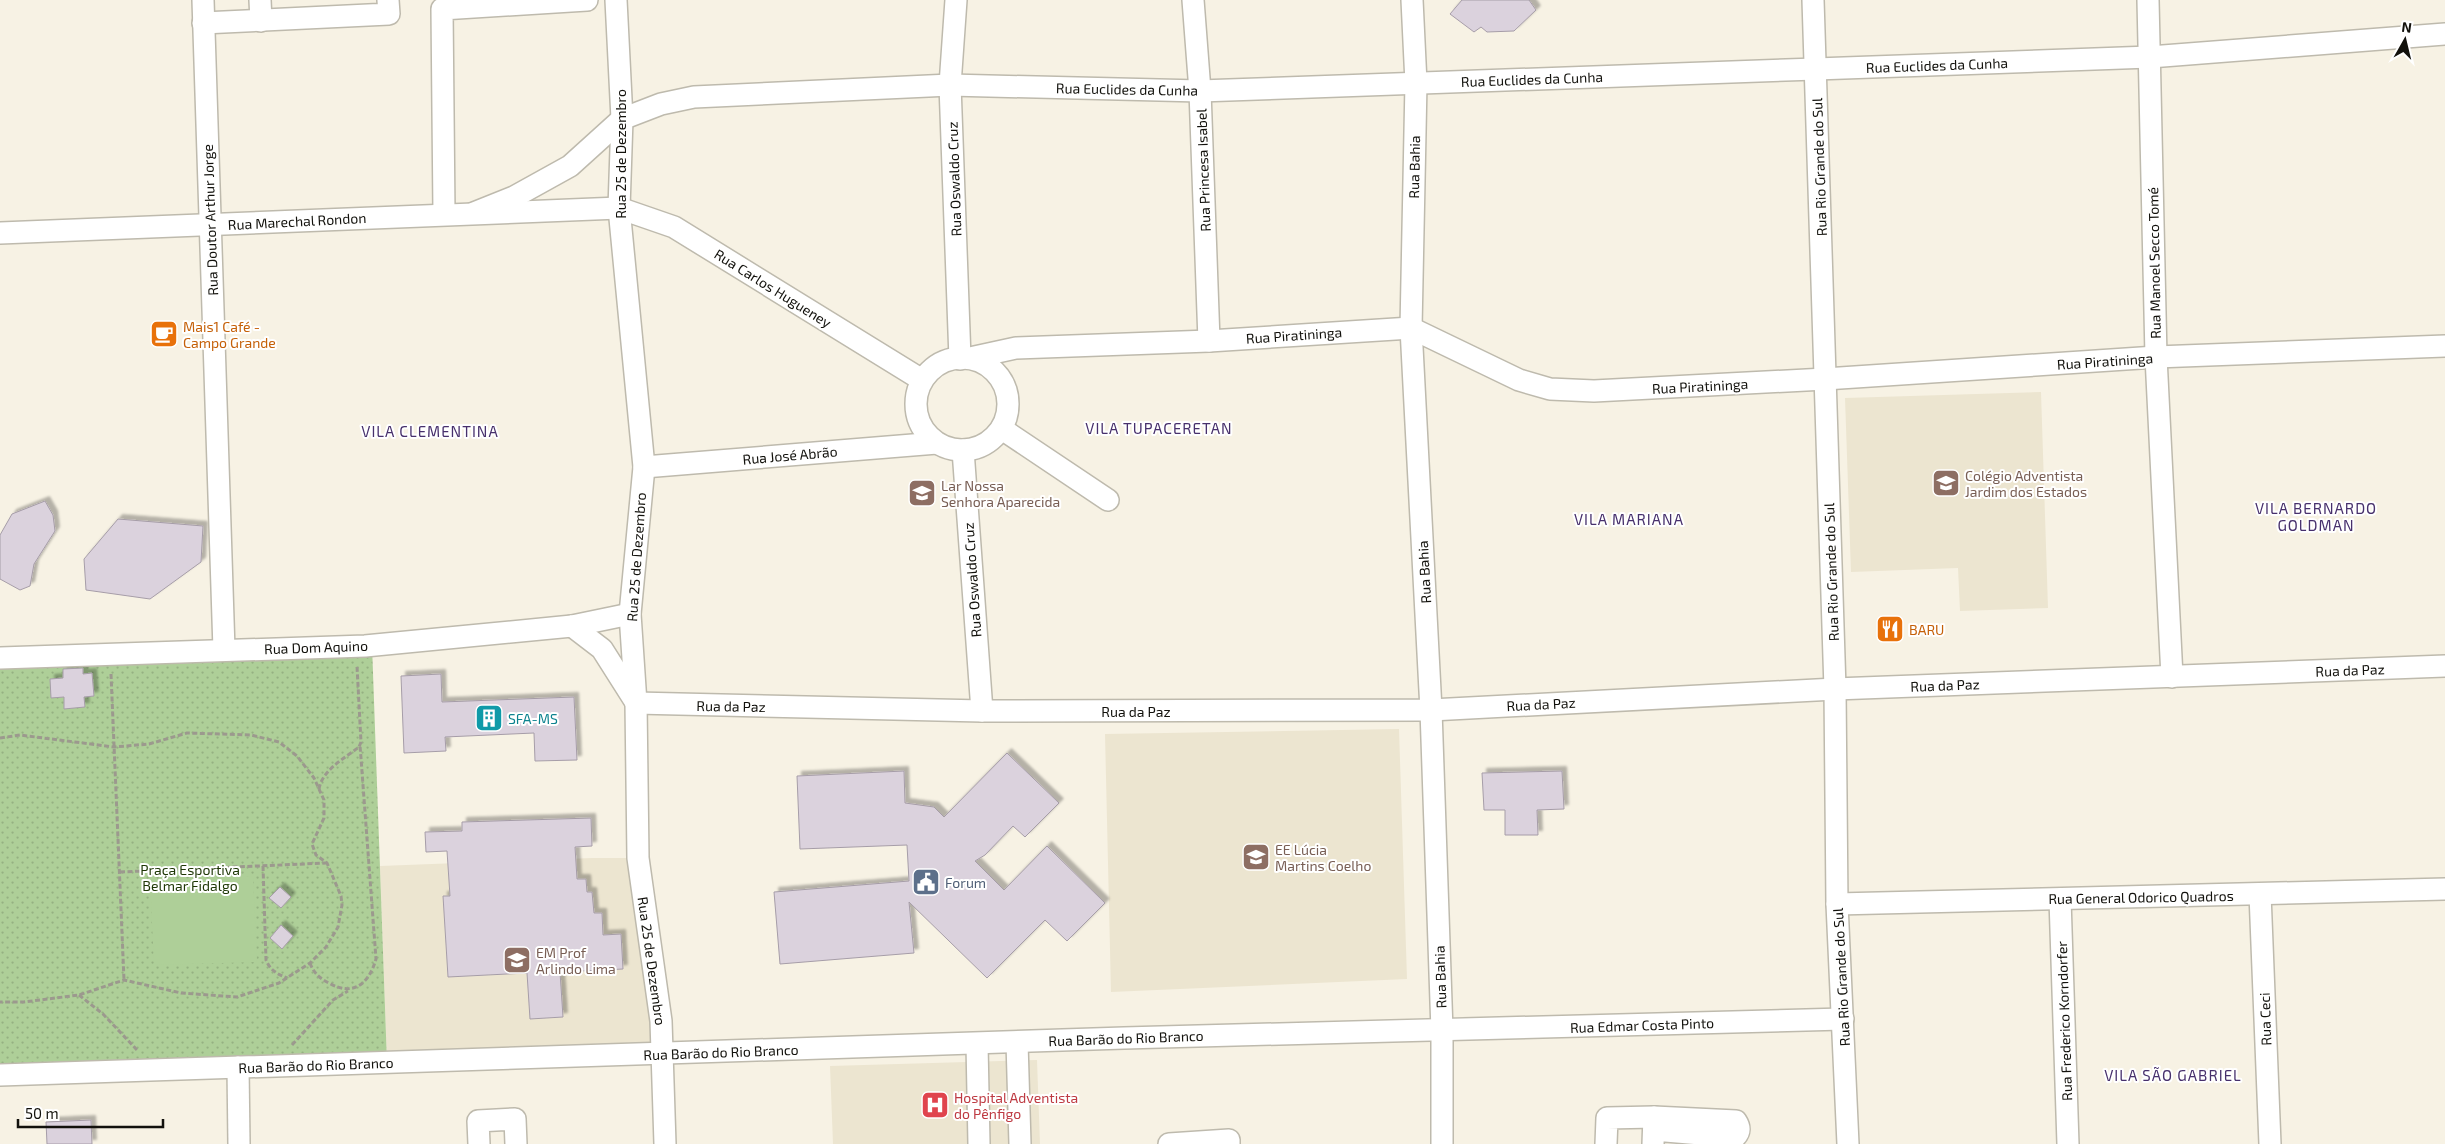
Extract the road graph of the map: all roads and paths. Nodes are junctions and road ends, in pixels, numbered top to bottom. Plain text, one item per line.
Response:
1 (203, 0) edge
2 (260, 0) edge
3 (388, 0) edge
4 (587, 0) edge
5 (616, 0) edge
6 (956, 0) edge
7 (1193, 0) edge
8 (1412, 0) edge
9 (1813, 0) edge
10 (2148, 0) edge
11 (336, 8) edge
12 (260, 21) junction
13 (204, 24) junction
14 (2445, 34) edge
15 (2150, 58) junction
16 (1816, 69) junction
17 (1416, 84) junction
18 (950, 85) junction
19 (1200, 91) junction
20 (622, 120) junction
21 (619, 208) junction
22 (474, 213) junction
23 (444, 214) junction
24 (210, 226) junction
25 (0, 233) edge
26 (1411, 328) junction
27 (1209, 340) junction
28 (2445, 346) edge
29 (2156, 357) junction
30 (965, 358) junction
31 (1825, 379) junction
32 (922, 380) junction
33 (1002, 429) junction
34 (937, 443) junction
35 (963, 450) junction
36 (644, 467) junction
37 (1108, 500) dead end
38 (630, 614) junction
39 (572, 626) junction
40 (365, 646) junction
41 (224, 650) junction
42 (111, 654) junction
43 (0, 658) edge
44 (2445, 666) edge
45 (2172, 677) junction
46 (1835, 689) junction
47 (636, 703) junction
48 (1431, 710) junction
49 (982, 711) junction
50 (0, 738) edge
51 (360, 745) junction
52 (114, 747) junction
53 (319, 790) junction
54 (327, 863) junction
55 (263, 866) junction
56 (120, 872) junction
57 (2445, 889) edge
58 (2260, 894) junction
59 (2060, 899) junction
60 (1837, 904) junction
61 (310, 963) junction
62 (288, 978) junction
63 (124, 980) junction
64 (355, 988) junction
65 (79, 995) junction
66 (0, 1002) edge
67 (1842, 1019) junction
68 (1442, 1031) junction
69 (1017, 1042) junction
70 (977, 1044) junction
71 (662, 1054) junction
72 (272, 1066) junction
73 (238, 1068) junction
74 (150, 1070) junction
75 (0, 1075) edge
76 (1654, 1130) edge
77 (239, 1144) edge
78 (479, 1144) edge
79 (516, 1144) edge
80 (665, 1144) edge
81 (979, 1144) edge
82 (1020, 1144) edge
83 (1169, 1144) edge
84 (1230, 1144) edge
85 (1442, 1144) edge
86 (1606, 1144) edge
87 (1848, 1144) edge
88 (2068, 1144) edge
89 (2270, 1144) edge

1 - 13 street, Rua Doutor Arthur Jorge
2 - 12 street
3 - 11 street
4 - 23 street
5 - 20 street, Rua 25 de Dezembro
6 - 18 street, Rua Oswaldo Cruz
7 - 19 street, Rua Princesa Isabel
8 - 17 street, Rua Bahia
9 - 16 street, Rua Rio Grande do Sul
10 - 15 street, Rua Manoel Secco Tomé
11 - 12 street
12 - 13 street
13 - 24 street, Rua Doutor Arthur Jorge
14 - 15 street, Rua Euclides da Cunha
15 - 16 street, Rua Euclides da Cunha
15 - 29 street, Rua Manoel Secco Tomé
16 - 17 street, Rua Euclides da Cunha
16 - 31 street, Rua Rio Grande do Sul
17 - 19 street, Rua Euclides da Cunha
17 - 26 street, Rua Bahia
18 - 19 street, Rua Euclides da Cunha
18 - 20 street, Rua Euclides da Cunha
18 - 30 street, Rua Oswaldo Cruz
19 - 27 street, Rua Princesa Isabel
20 - 21 street, Rua 25 de Dezembro
20 - 22 street, Rua Marechal Rondon
21 - 22 street, Rua Marechal Rondon
21 - 32 street, Rua Carlos Hugueney
21 - 36 street, Rua 25 de Dezembro
22 - 23 street, Rua Marechal Rondon
23 - 24 street, Rua Marechal Rondon
24 - 25 street, Rua Marechal Rondon
24 - 41 street, Rua Doutor Arthur Jorge
26 - 27 street, Rua Piratininga
26 - 31 street, Rua Piratininga
26 - 48 street, Rua Bahia
27 - 30 street, Rua Piratininga
28 - 29 street, Rua Piratininga
29 - 31 street, Rua Piratininga
29 - 45 street, Rua Manoel Secco Tomé
30 - 32 street
30 - 33 street
31 - 46 street, Rua Rio Grande do Sul
32 - 34 street
33 - 35 street
33 - 37 street
34 - 35 street
34 - 36 street, Rua José Abrão
35 - 49 street, Rua Oswaldo Cruz
36 - 38 street, Rua 25 de Dezembro
38 - 39 street, Rua Dom Aquino
38 - 47 street, Rua 25 de Dezembro
39 - 40 street, Rua Dom Aquino
39 - 47 street
40 - 41 street, Rua Dom Aquino
40 - 51 path
41 - 42 street, Rua Dom Aquino
42 - 43 street, Rua Dom Aquino
42 - 52 path
44 - 45 street, Rua da Paz
45 - 46 street, Rua da Paz
46 - 48 street, Rua da Paz
46 - 60 street, Rua Rio Grande do Sul
47 - 49 street, Rua da Paz
47 - 71 street, Rua 25 de Dezembro
48 - 49 street, Rua da Paz
48 - 68 street, Rua Bahia
50 - 52 path
51 - 53 path
51 - 64 path
52 - 53 path
52 - 56 path
53 - 54 path
54 - 55 path
54 - 61 path
55 - 56 path
55 - 62 path
56 - 63 path
57 - 58 street, Rua General Odorico Quadros
58 - 59 street, Rua General Odorico Quadros
58 - 89 street, Rua Ceci
59 - 60 street, Rua General Odorico Quadros
59 - 88 street, Rua Frederico Korndorfer
60 - 67 street, Rua Rio Grande do Sul
61 - 62 path
61 - 64 path
62 - 63 path
63 - 65 path
64 - 72 path
65 - 66 path
65 - 74 path
67 - 68 street, Rua Edmar Costa Pinto
67 - 87 street, Rua Rio Grande do Sul
68 - 69 street, Rua Barão do Rio Branco
68 - 85 street, Rua Bahia
69 - 70 street, Rua Barão do Rio Branco
69 - 82 street
70 - 71 street, Rua Barão do Rio Branco
70 - 81 street
71 - 72 street, Rua Barão do Rio Branco
71 - 80 street, Rua 25 de Dezembro
72 - 73 street, Rua Barão do Rio Branco
73 - 74 street, Rua Barão do Rio Branco
73 - 77 street
74 - 75 street, Rua Barão do Rio Branco
76 - 86 street
78 - 79 street
83 - 84 street

